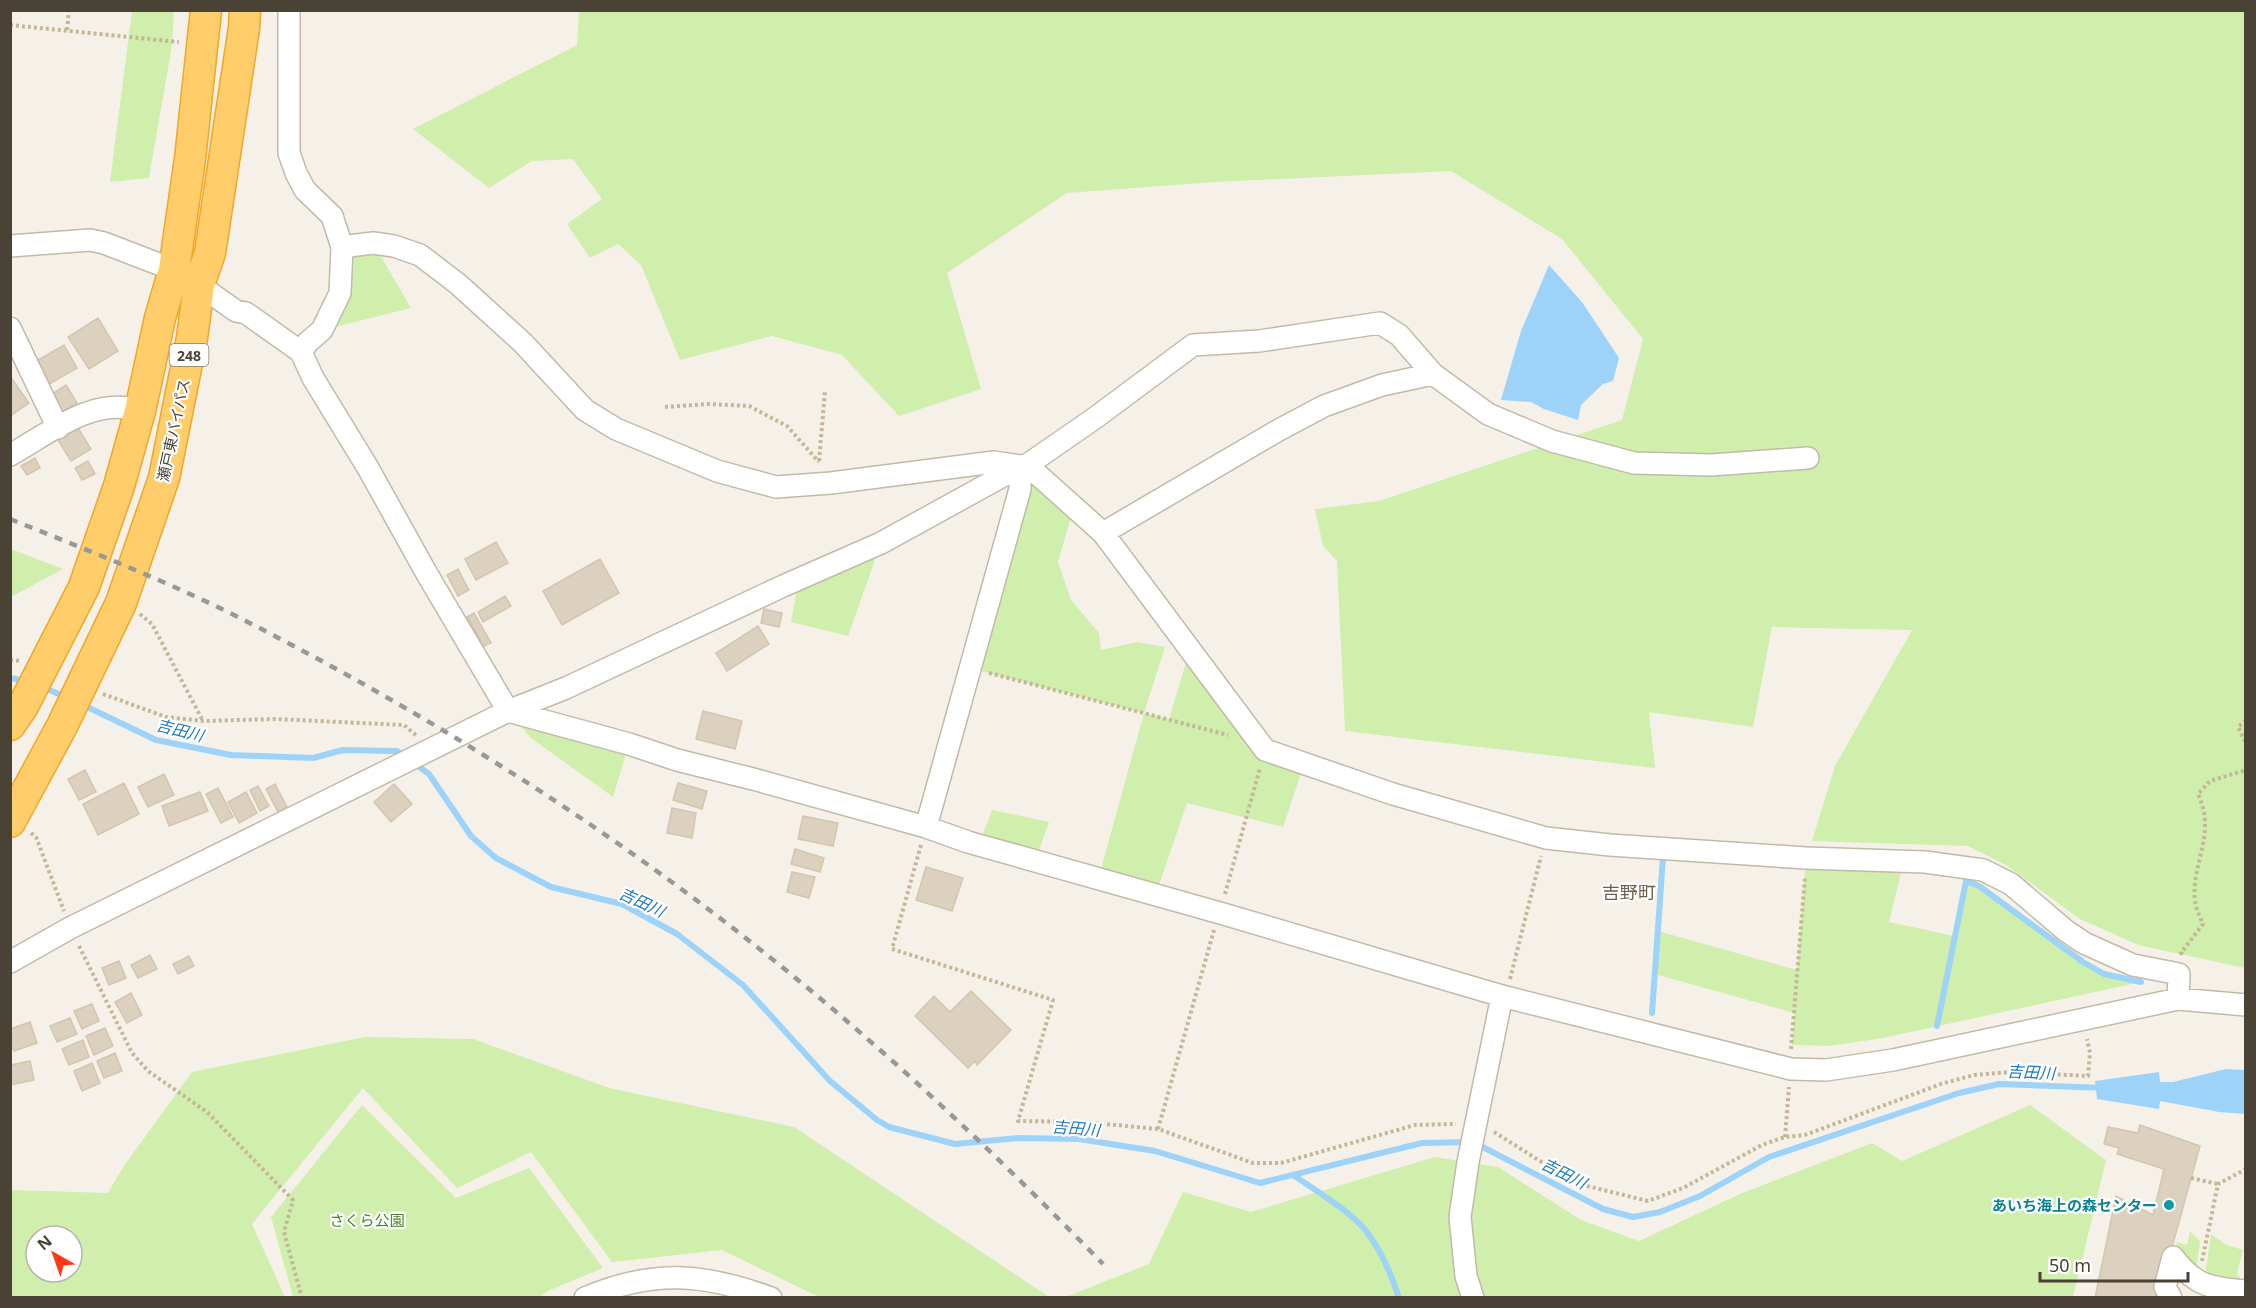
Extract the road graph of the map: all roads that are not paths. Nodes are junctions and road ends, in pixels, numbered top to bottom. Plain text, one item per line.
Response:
1 (206, 10) edge
2 (245, 10) edge
3 (289, 10) edge
4 (10, 246) edge
5 (342, 247) junction
6 (186, 277) junction
7 (10, 328) edge
8 (301, 352) junction
9 (1434, 374) junction
10 (140, 411) junction
11 (58, 428) junction
12 (10, 455) edge
13 (1808, 458) dead end
14 (1024, 466) junction
15 (1103, 533) junction
16 (508, 711) junction
17 (17, 715) edge
18 (10, 822) edge
19 (926, 827) junction
20 (10, 962) edge
21 (1502, 996) junction
22 (2178, 999) junction
23 (2246, 1005) edge
24 (2246, 1291) edge
25 (585, 1298) edge
26 (771, 1298) edge
27 (1473, 1298) edge
28 (2171, 1298) edge

1 - 6 highway, 瀬戸東バイパス / 248
2 - 6 highway, 瀬戸東バイパス / 248
3 - 5 street
4 - 6 street
5 - 8 street
5 - 14 street
6 - 8 street
6 - 10 highway, 瀬戸東バイパス / 248
6 - 18 highway, 瀬戸東バイパス / 248
7 - 11 street
8 - 16 street
9 - 13 street
9 - 14 street
9 - 15 street
10 - 11 street
10 - 17 highway, 瀬戸東バイパス / 248
11 - 12 street
14 - 15 street
14 - 16 street
14 - 19 street
15 - 22 street
16 - 19 street
16 - 20 street
19 - 21 street
21 - 22 street
21 - 27 street
22 - 23 street
24 - 28 street
25 - 26 street

